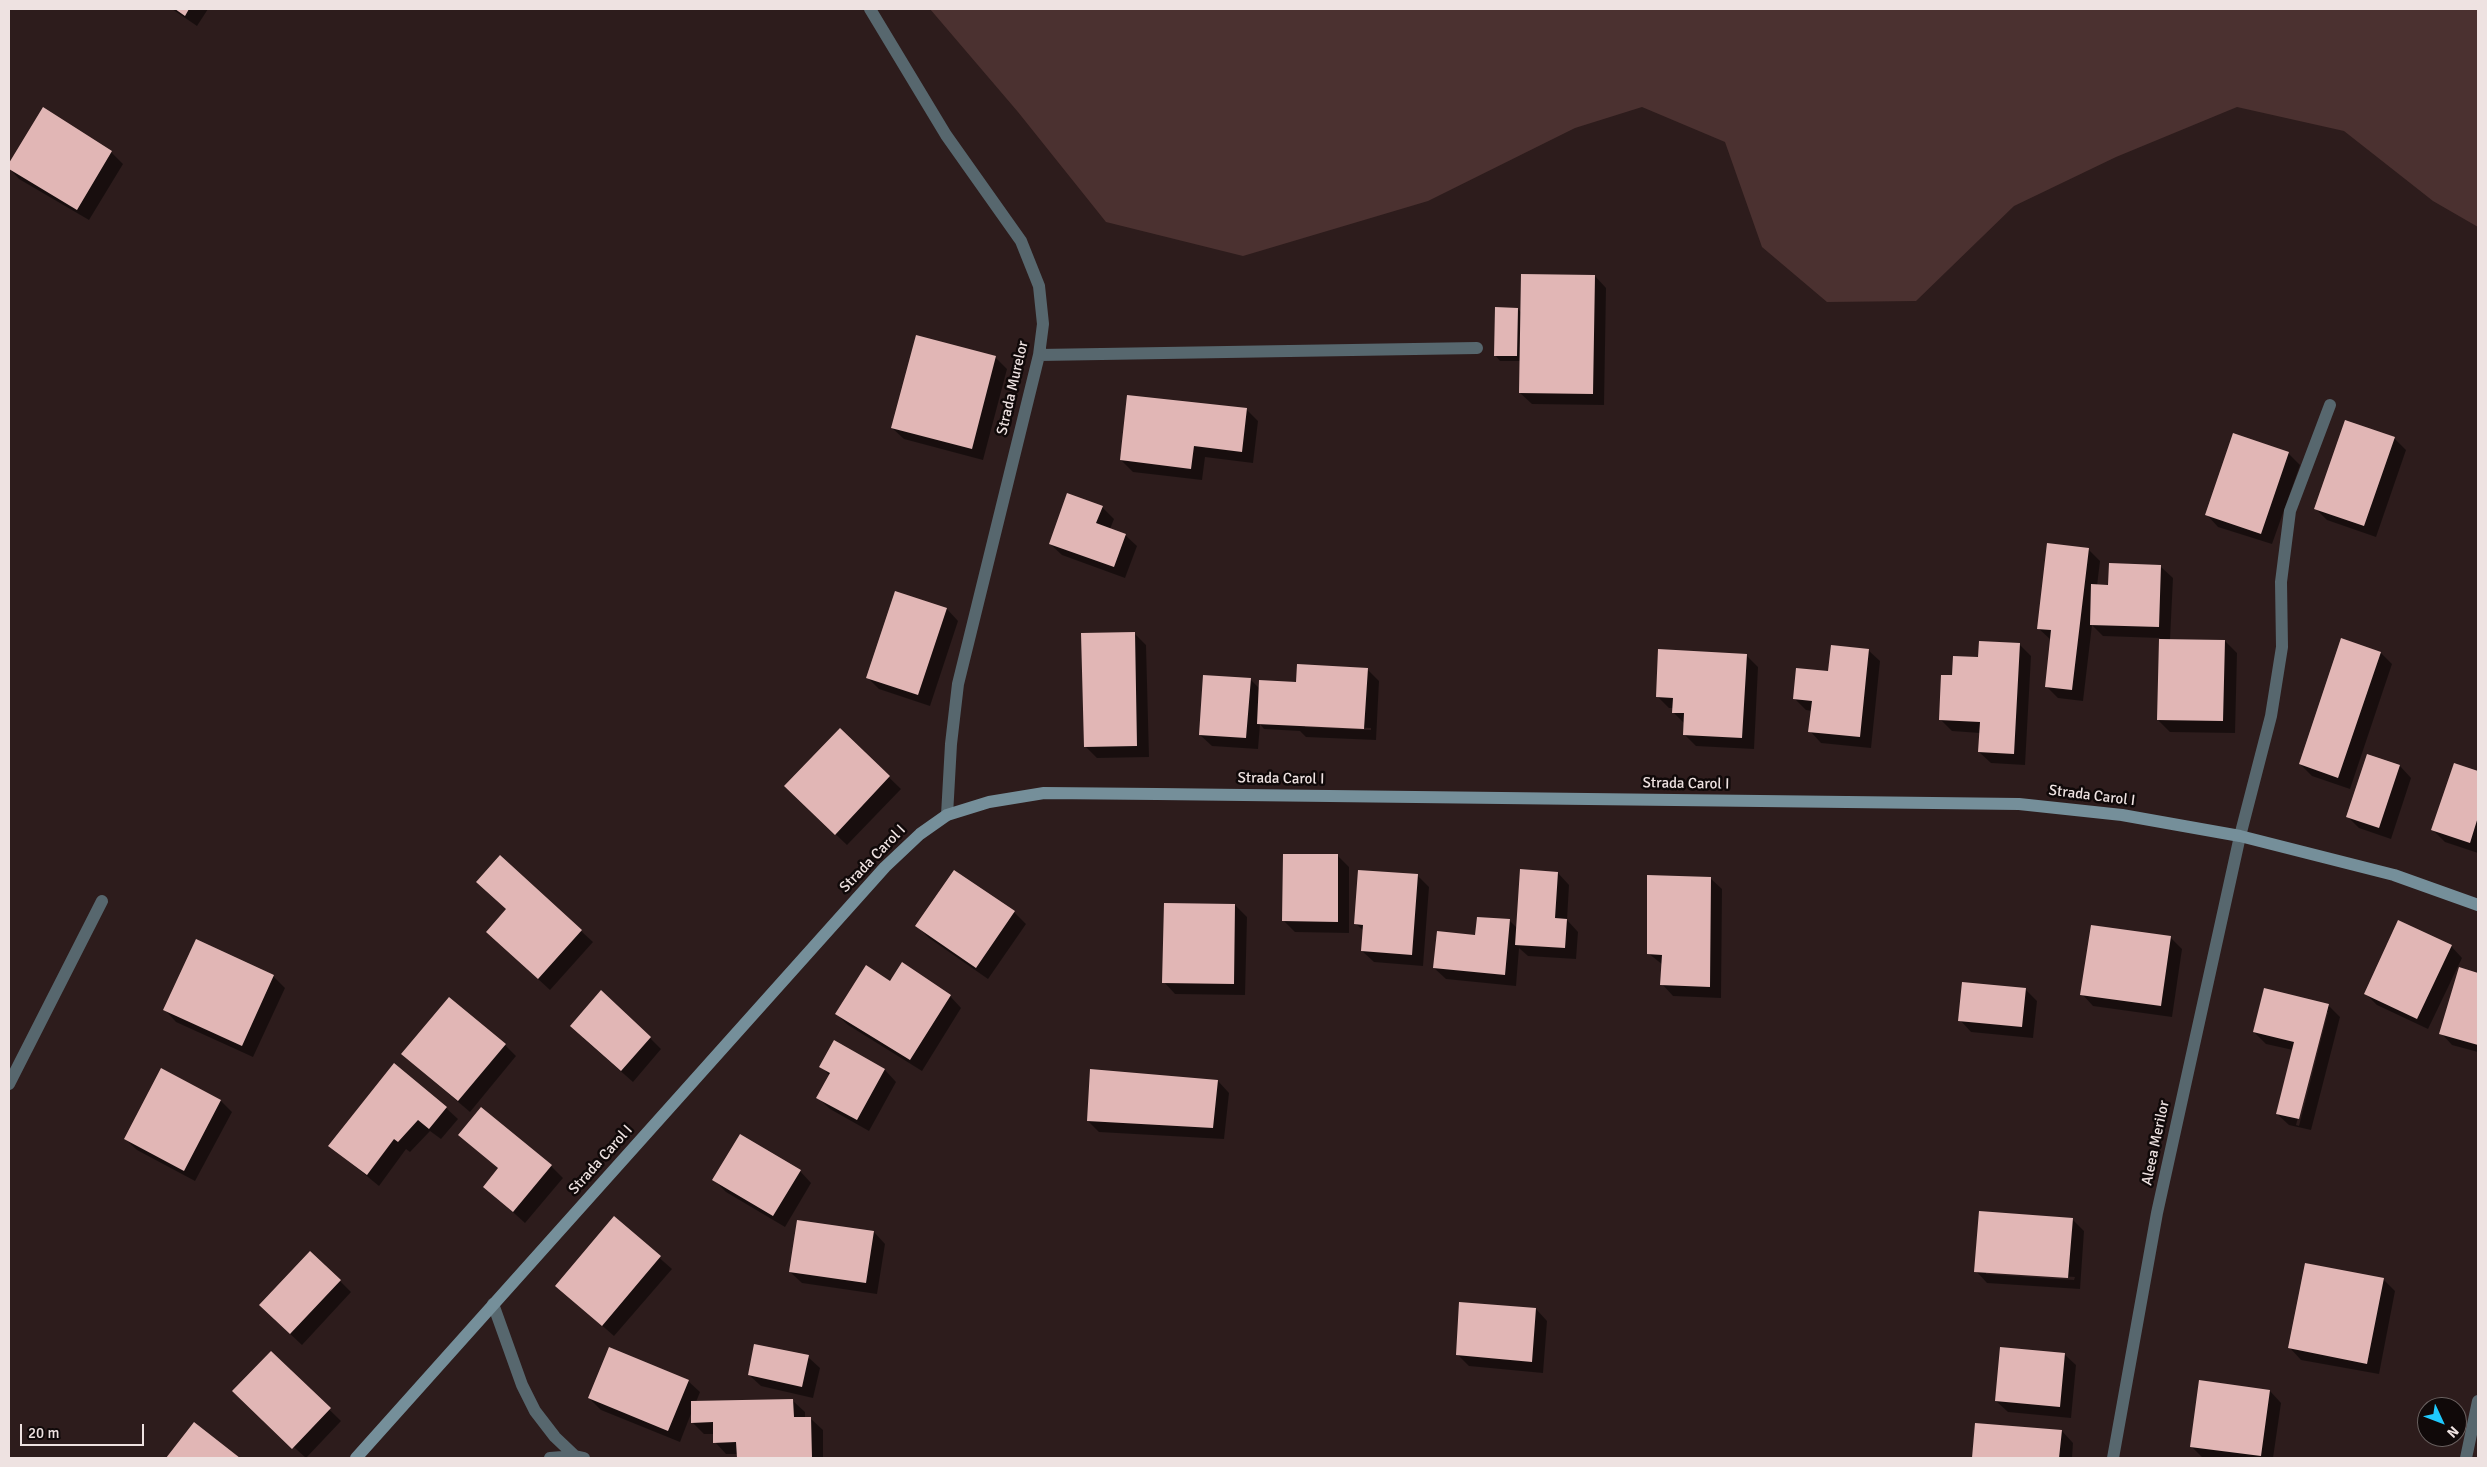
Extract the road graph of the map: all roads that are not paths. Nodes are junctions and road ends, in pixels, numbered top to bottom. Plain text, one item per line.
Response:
1 (870, 9) edge
2 (1476, 348) dead end
3 (1039, 355) junction
4 (2330, 405) dead end
5 (947, 815) junction
6 (2240, 836) junction
7 (102, 901) dead end
8 (2478, 905) edge
9 (9, 1084) edge
10 (493, 1304) junction
11 (2478, 1401) edge
12 (579, 1457) edge
13 (356, 1458) edge
14 (550, 1458) edge
15 (2113, 1458) edge
16 (2466, 1458) edge

1 - 3 street, Strada Murelor
2 - 3 street
3 - 5 street, Strada Murelor
4 - 6 street, Aleea Merilor
5 - 6 main road, Strada Carol I
5 - 10 main road, Strada Carol I
6 - 8 main road, Strada Carol I
6 - 15 street, Aleea Merilor
7 - 9 street
10 - 12 street
10 - 13 main road, Strada Carol I
11 - 16 street
12 - 14 street

